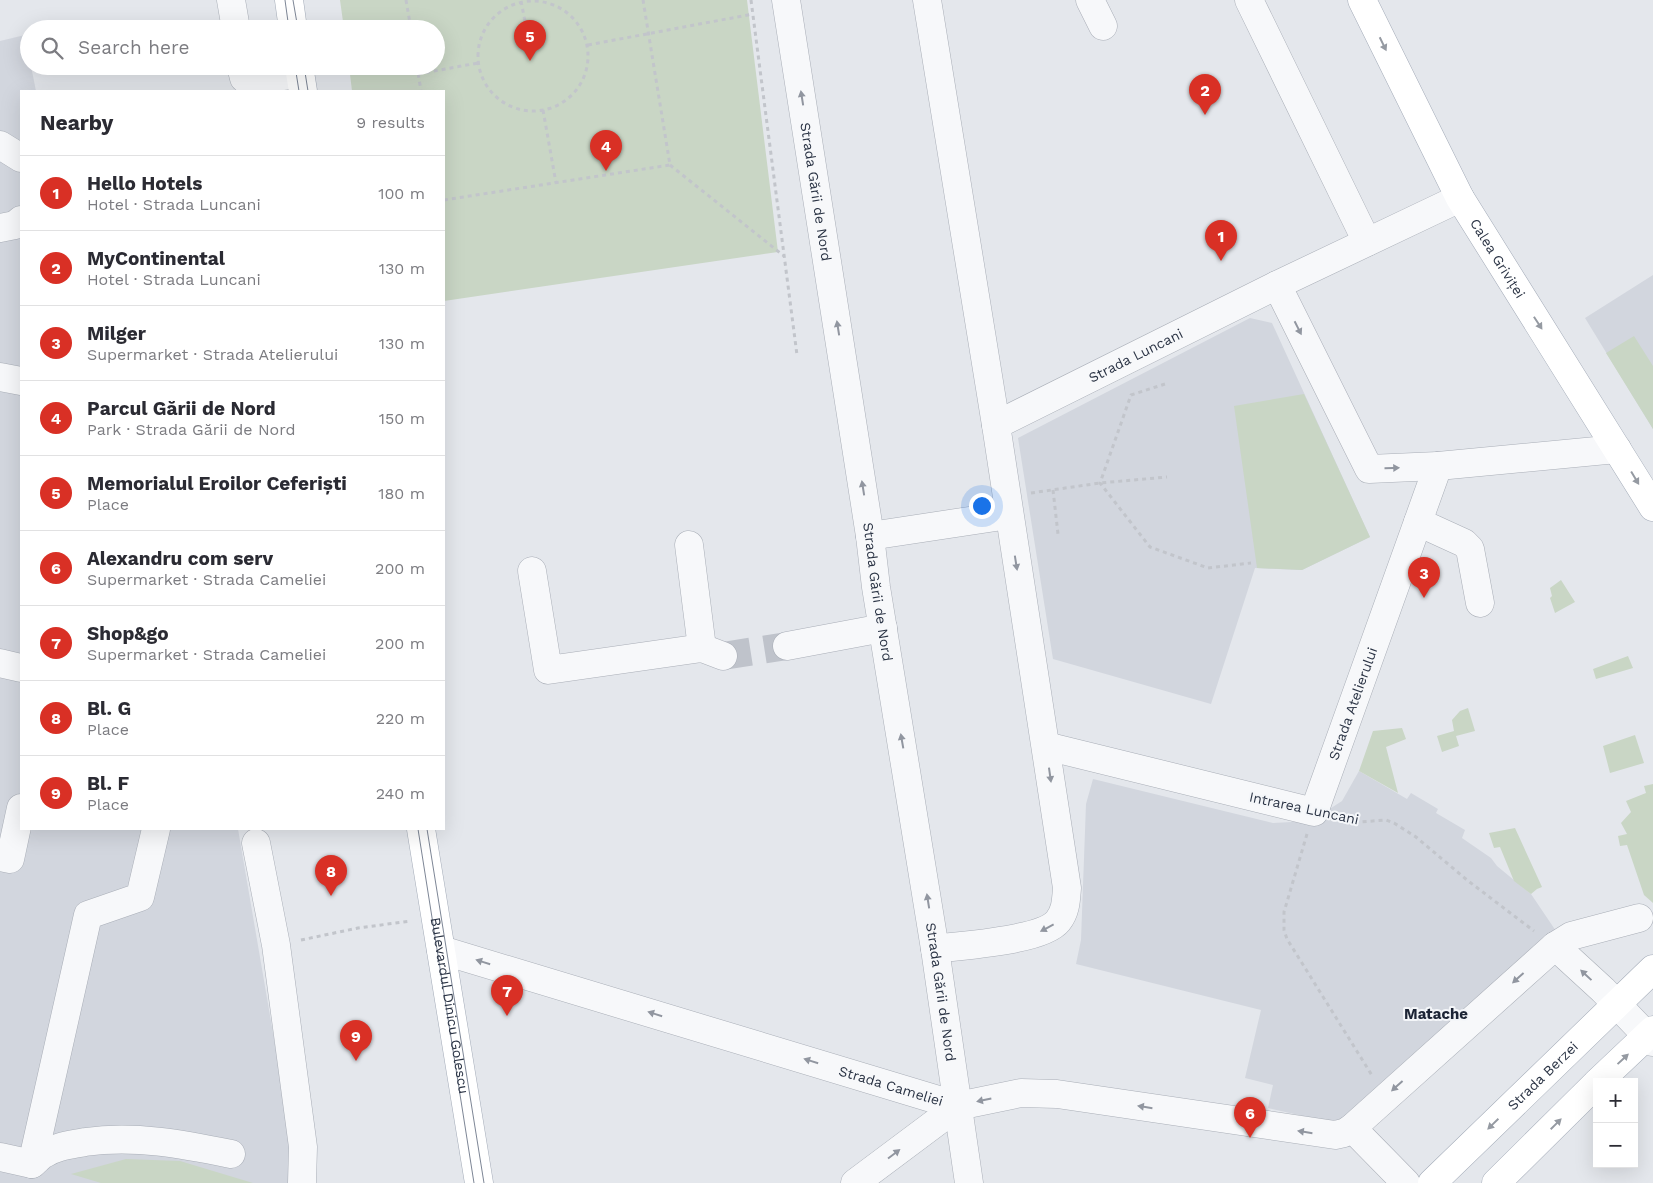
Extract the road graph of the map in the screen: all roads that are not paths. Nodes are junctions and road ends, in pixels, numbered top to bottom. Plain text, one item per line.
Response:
1 (231, 0) edge
2 (288, 0) edge
3 (786, 0) edge
4 (927, 0) edge
5 (1090, 0) edge
6 (1249, 0) edge
7 (1362, 0) edge
8 (234, 20) edge
9 (291, 20) edge
10 (1103, 26) dead end
11 (243, 75) edge
12 (301, 77) edge
13 (0, 145) edge
14 (20, 157) edge
15 (1460, 198) junction
16 (20, 221) edge
17 (0, 228) edge
18 (1367, 242) junction
19 (1276, 285) junction
20 (0, 377) edge
21 (20, 381) edge
22 (996, 425) junction
23 (1618, 449) junction
24 (1438, 466) junction
25 (1007, 506) junction
26 (1653, 506) edge
27 (1418, 522) junction
28 (870, 536) junction
29 (688, 545) dead end
30 (532, 571) dead end
31 (1480, 603) dead end
32 (883, 628) junction
33 (787, 646) tunnel mouth
34 (0, 663) edge
35 (20, 668) edge
36 (1046, 746) junction
37 (1314, 812) joint
38 (20, 813) edge
39 (156, 830) edge
40 (421, 830) edge
41 (256, 843) dead end
42 (0, 857) edge
43 (1639, 918) dead end
44 (1555, 946) junction
45 (935, 949) junction
46 (441, 950) junction
47 (1653, 969) edge
48 (1617, 1004) junction
49 (1651, 1036) edge
50 (1603, 1078) edge
51 (1593, 1087) edge
52 (958, 1106) junction
53 (1352, 1128) junction
54 (231, 1154) dead end
55 (0, 1157) edge
56 (32, 1164) junction
57 (302, 1183) edge
58 (479, 1183) edge
59 (855, 1183) edge
60 (969, 1183) edge
61 (1406, 1183) edge
62 (1432, 1183) edge
63 (1496, 1183) edge

1 - 8 street
2 - 9 main road
28 -> 3 street, Strada Gării de Nord
4 - 22 street
5 - 10 street
6 - 18 street
7 -> 15 main road, Calea Griviței
11 - 12 street
13 - 14 street
15 - 18 street, Strada Luncani
15 -> 23 main road, Calea Griviței
16 - 17 street
18 - 19 street, Strada Luncani
19 - 22 street, Strada Luncani
19 -> 24 street
20 - 21 street
22 - 25 street
23 - 24 street
23 -> 26 main road, Calea Griviței
24 - 27 street, Strada Atelierului
25 - 28 street
25 -> 36 street
27 - 31 street
27 - 37 street, Strada Atelierului
28 - 32 street, Strada Gării de Nord
29 - 30 street
32 - 33 street
45 -> 32 street, Strada Gării de Nord
34 - 35 street
36 - 37 street, Intrarea Luncani
36 -> 45 street
38 - 42 street
39 - 56 street
40 - 46 main road, Bulevardul Dinicu Golescu
41 - 57 street
43 - 44 street
48 -> 44 street
44 -> 53 street
45 - 52 street, Strada Gării de Nord
52 -> 46 street, Strada Cameliei
46 - 58 main road, Bulevardul Dinicu Golescu
47 - 48 main road, Strada Berzei
48 - 49 street
48 -> 62 main road, Strada Berzei
50 -> 49 main road
63 -> 51 main road
53 -> 52 street, Strada Cameliei
59 -> 52 street
52 - 60 street, Strada Gării de Nord
53 - 61 street
54 - 56 street
55 - 56 street

